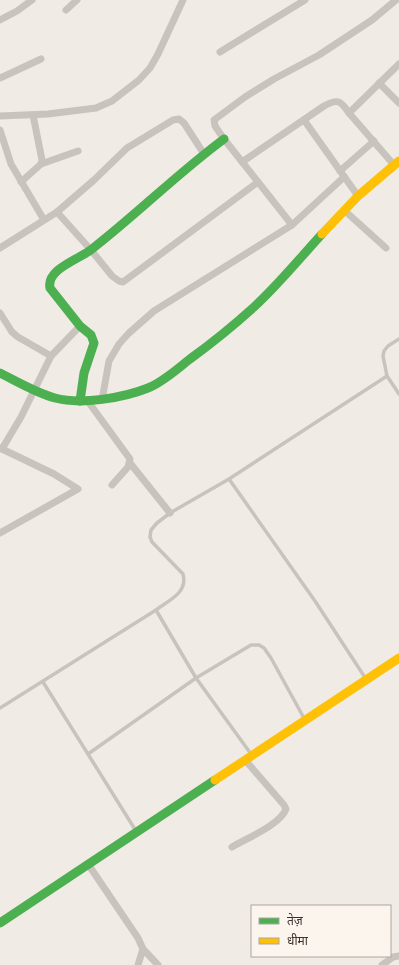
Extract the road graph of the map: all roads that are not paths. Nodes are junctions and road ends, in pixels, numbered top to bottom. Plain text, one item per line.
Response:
1 (32, 0) edge
2 (77, 0) edge
3 (182, 0) edge
4 (305, 0) edge
5 (396, 0) edge
6 (66, 10) dead end
7 (0, 20) edge
8 (220, 52) dead end
9 (41, 59) dead end
10 (399, 64) edge
11 (0, 78) edge
12 (380, 83) junction
13 (399, 103) edge
14 (350, 113) junction
15 (33, 115) junction
16 (0, 116) edge
17 (304, 120) junction
18 (0, 130) edge
19 (224, 140) junction
20 (374, 141) junction
21 (78, 151) dead end
22 (204, 154) junction
23 (242, 162) junction
24 (397, 163) edge
25 (41, 164) junction
26 (340, 171) junction
27 (344, 177) junction
28 (21, 182) junction
29 (258, 182) junction
30 (358, 196) junction
31 (345, 211) junction
32 (57, 212) junction
33 (44, 220) junction
34 (292, 225) junction
35 (1, 246) edge
36 (386, 248) dead end
37 (91, 250) junction
38 (0, 313) edge
39 (80, 326) junction
40 (399, 339) edge
41 (51, 356) junction
42 (0, 373) edge
43 (387, 376) junction
44 (35, 390) junction
45 (399, 394) edge
46 (102, 400) junction
47 (84, 401) junction
48 (1, 448) edge
49 (130, 463) junction
50 (228, 479) junction
51 (112, 485) dead end
52 (170, 513) junction
53 (0, 533) edge
54 (156, 610) junction
55 (399, 658) edge
56 (196, 678) junction
57 (367, 680) junction
58 (43, 682) junction
59 (0, 708) edge
60 (305, 721) junction
61 (88, 754) junction
62 (249, 758) junction
63 (136, 832) junction
64 (232, 847) dead end
65 (88, 864) junction
66 (0, 923) edge
67 (144, 949) junction
68 (399, 956) edge
69 (138, 965) edge
70 (158, 965) edge
71 (382, 965) edge

1 - 7 street
2 - 6 street
3 - 15 street
4 - 8 street
5 - 19 street
9 - 11 street
10 - 12 street
12 - 13 street
12 - 14 street
14 - 17 street
14 - 20 street
15 - 16 street
15 - 25 street
17 - 23 street
17 - 26 street
18 - 28 street
19 - 22 street
19 - 23 street
20 - 24 street
20 - 26 street
21 - 25 street
22 - 32 street
22 - 37 street
23 - 29 street
24 - 30 street
25 - 28 street
26 - 27 street
27 - 30 street
27 - 34 street
28 - 33 street
29 - 34 street
29 - 37 street
30 - 31 street
31 - 36 street
31 - 46 street
32 - 33 street
32 - 37 street
33 - 35 street
34 - 46 street
37 - 39 street
38 - 41 street
39 - 41 street
39 - 47 street
40 - 43 lane
41 - 44 street
42 - 44 street
43 - 45 lane
43 - 50 lane
44 - 47 street
44 - 48 street
46 - 47 street
47 - 49 street
48 - 53 street
49 - 51 street
49 - 52 street
50 - 52 lane
50 - 57 lane
52 - 54 lane
54 - 56 lane
54 - 58 lane
55 - 57 street
56 - 60 lane
56 - 61 lane
56 - 62 lane
57 - 60 street
58 - 59 lane
58 - 61 lane
60 - 62 street
61 - 63 lane
62 - 63 street
62 - 64 street
63 - 65 street
65 - 66 street
65 - 67 street
67 - 69 street
67 - 70 street
68 - 71 street

